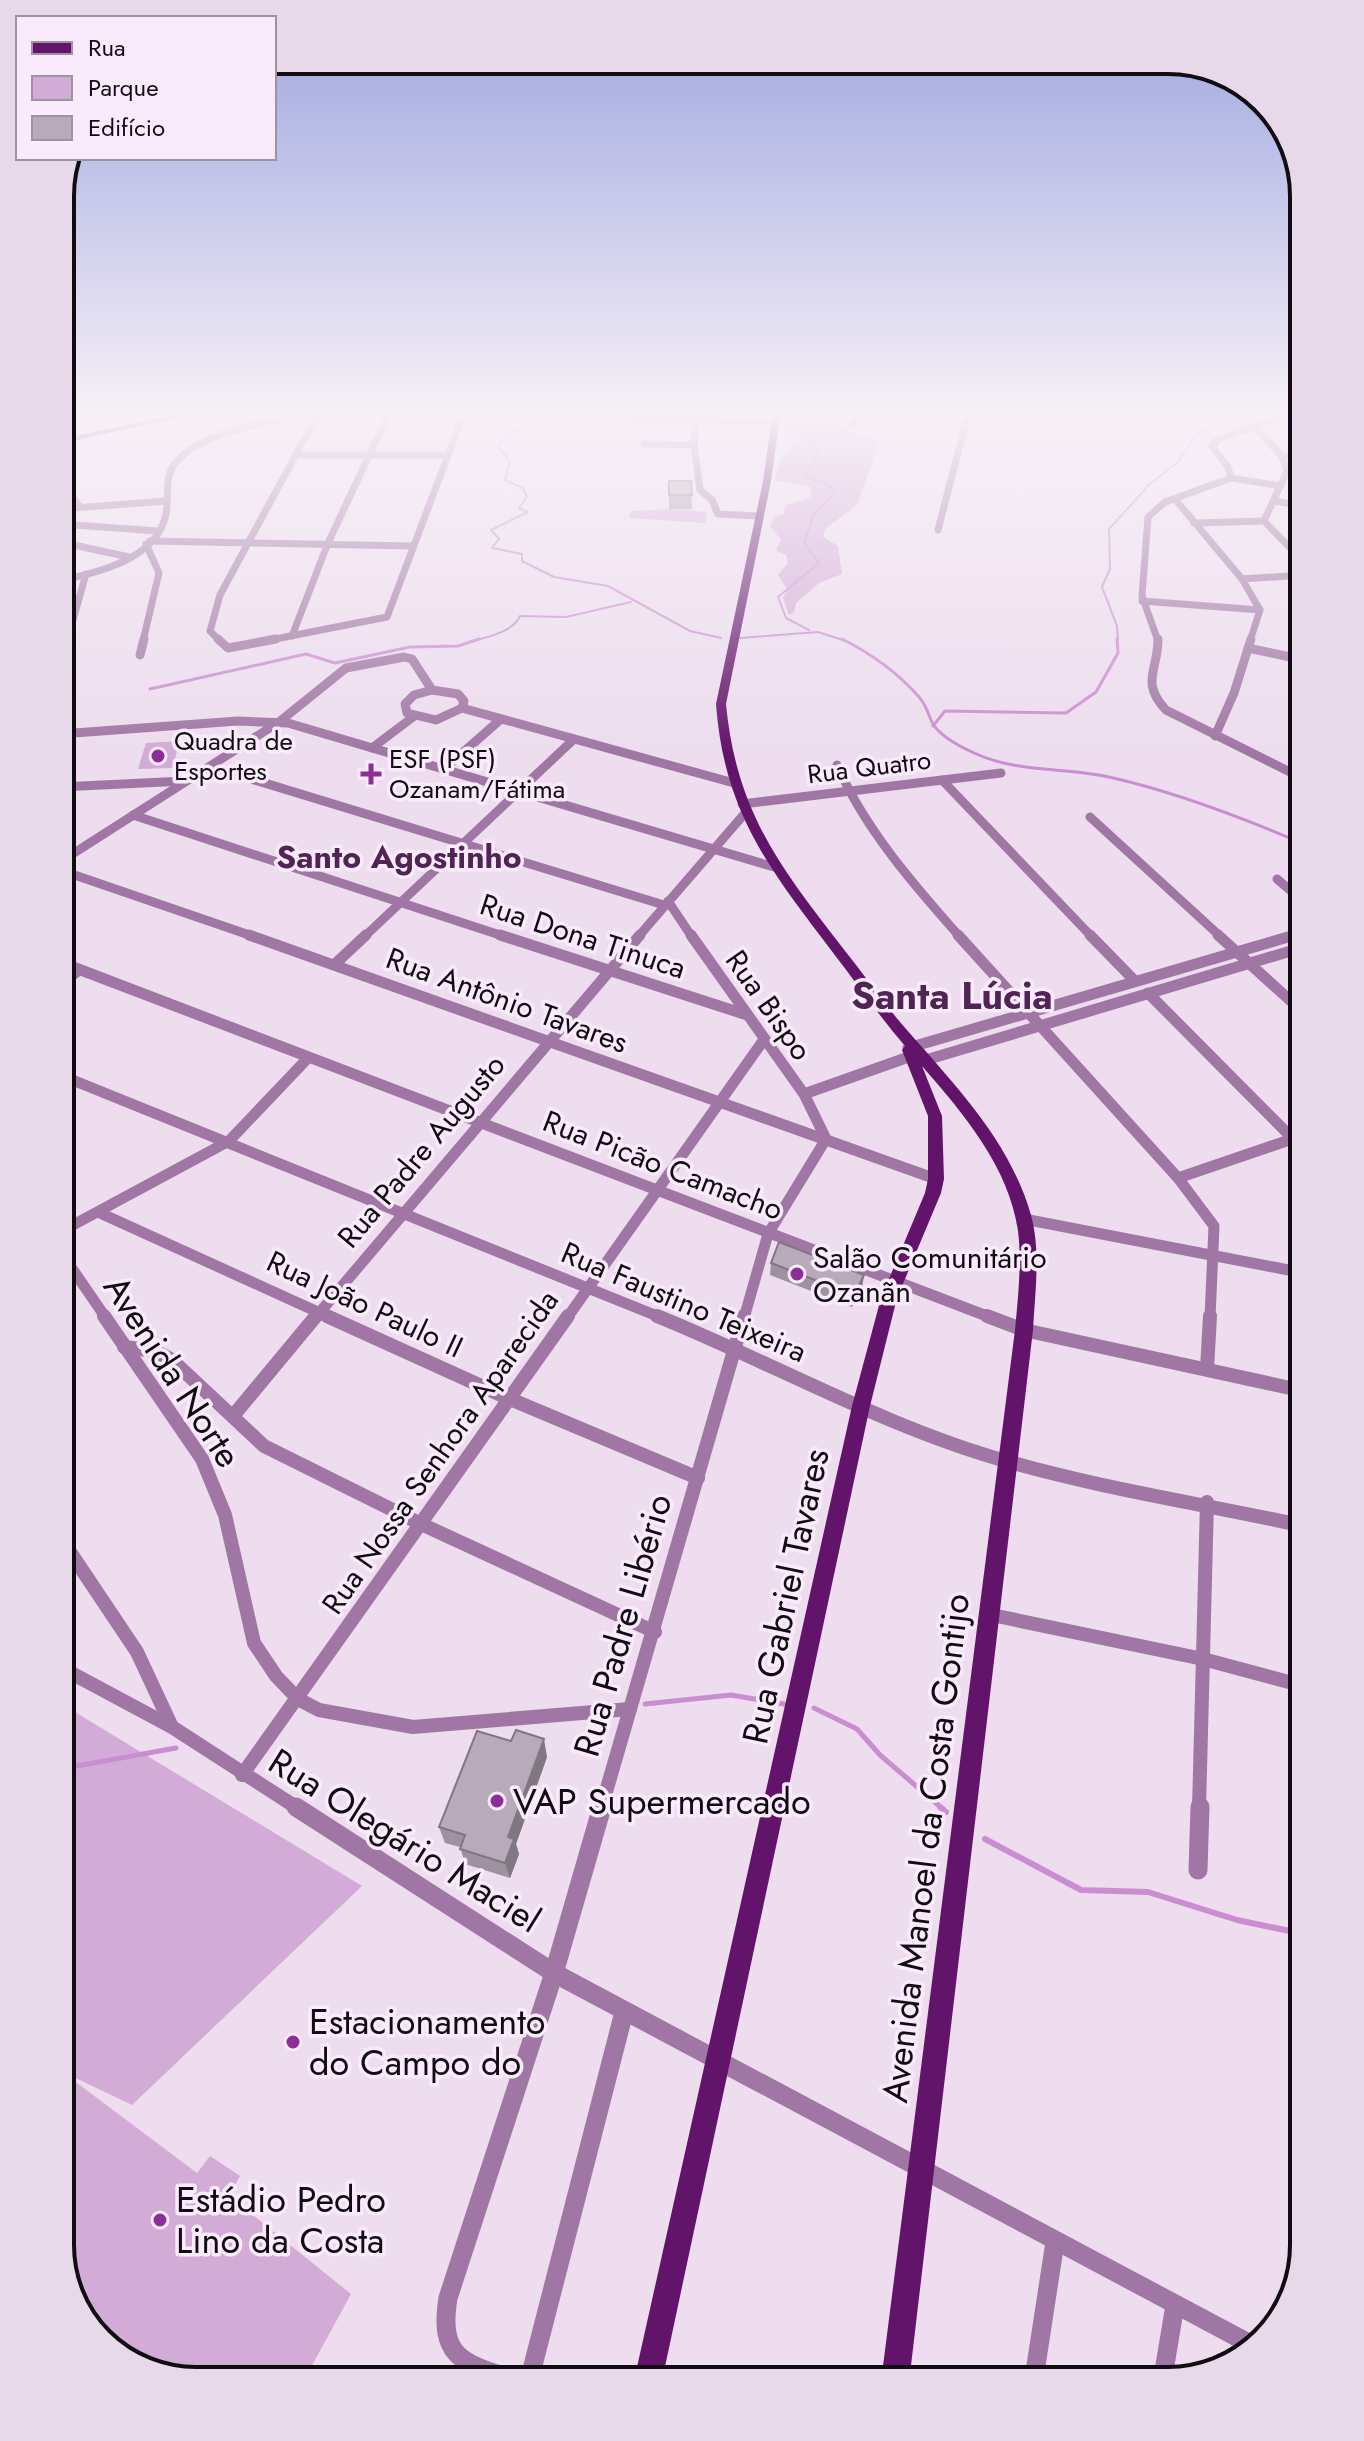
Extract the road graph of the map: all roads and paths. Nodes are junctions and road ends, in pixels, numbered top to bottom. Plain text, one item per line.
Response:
1 (162, 524) edge
2 (258, 524) edge
3 (337, 524) edge
4 (421, 524) edge
5 (757, 524) edge
6 (940, 524) edge
7 (1146, 524) edge
8 (1195, 524) edge
9 (1267, 524) edge
10 (74, 525) edge
11 (938, 530) dead end
12 (158, 531) junction
13 (148, 543) junction
14 (247, 543) junction
15 (328, 543) junction
16 (74, 545) edge
17 (412, 546) junction
18 (1290, 547) edge
19 (129, 557) junction
20 (86, 574) junction
21 (1290, 576) edge
22 (74, 577) edge
23 (1242, 579) junction
24 (1142, 601) junction
25 (1260, 610) junction
26 (74, 615) edge
27 (292, 636) junction
28 (1248, 648) junction
29 (140, 655) dead end
30 (1290, 657) edge
31 (432, 690) junction
32 (462, 708) junction
33 (413, 717) junction
34 (501, 719) junction
35 (279, 722) junction
36 (74, 733) edge
37 (1215, 736) junction
38 (573, 740) junction
39 (372, 748) junction
40 (837, 765) dead end
41 (212, 767) junction
42 (444, 769) junction
43 (1001, 773) dead end
44 (1290, 773) edge
45 (942, 780) junction
46 (188, 781) junction
47 (734, 783) junction
48 (74, 786) edge
49 (518, 792) junction
50 (847, 792) junction
51 (744, 808) junction
52 (133, 815) junction
53 (1090, 817) dead end
54 (461, 843) junction
55 (713, 847) junction
56 (74, 853) edge
57 (774, 867) junction
58 (74, 875) edge
59 (1277, 879) dead end
60 (1290, 890) edge
61 (400, 902) junction
62 (666, 903) junction
63 (1290, 936) edge
64 (1235, 950) junction
65 (1290, 951) edge
66 (1249, 963) junction
67 (335, 964) junction
68 (74, 968) edge
69 (79, 970) junction
70 (608, 970) junction
71 (74, 974) edge
72 (1135, 981) junction
73 (1148, 993) junction
74 (1290, 1000) edge
75 (1029, 1012) junction
76 (744, 1014) junction
77 (1041, 1025) junction
78 (547, 1040) junction
79 (763, 1041) junction
80 (916, 1057) junction
81 (308, 1058) junction
82 (74, 1080) edge
83 (804, 1094) junction
84 (719, 1100) junction
85 (967, 1110) junction
86 (935, 1116) junction
87 (479, 1120) junction
88 (1290, 1129) edge
89 (826, 1139) junction
90 (1290, 1140) edge
91 (229, 1141) junction
92 (1178, 1178) junction
93 (936, 1179) junction
94 (658, 1191) junction
95 (100, 1213) junction
96 (405, 1214) junction
97 (1024, 1219) junction
98 (74, 1225) edge
99 (768, 1234) junction
100 (1213, 1255) junction
101 (1290, 1270) edge
102 (74, 1272) edge
103 (895, 1281) junction
104 (588, 1289) junction
105 (319, 1311) junction
106 (1024, 1330) junction
107 (124, 1347) junction
108 (737, 1348) junction
109 (1207, 1369) junction
110 (1290, 1388) edge
111 (510, 1399) junction
112 (861, 1406) junction
113 (233, 1416) junction
114 (1006, 1461) junction
115 (698, 1478) junction
116 (1207, 1502) junction
117 (1290, 1523) edge
118 (421, 1524) junction
119 (74, 1558) edge
120 (987, 1614) junction
121 (655, 1632) junction
122 (1203, 1659) junction
123 (74, 1674) edge
124 (1290, 1682) edge
125 (298, 1699) junction
126 (630, 1709) junction
127 (172, 1727) junction
128 (242, 1775) junction
129 (1198, 1870) dead end
130 (554, 1973) junction
131 (624, 2012) junction
132 (719, 2061) junction
133 (921, 2171) junction
134 (1055, 2242) junction
135 (1175, 2305) junction
136 (1244, 2341) edge
137 (474, 2367) edge
138 (533, 2367) edge
139 (651, 2367) edge
140 (897, 2367) edge
141 (1036, 2367) edge
142 (1165, 2367) edge

1 - 12 street
2 - 14 street
3 - 15 street
4 - 17 street
5 - 47 main road, Avenida Manoel da Costa Gontijo
6 - 11 street
7 - 24 street
8 - 23 street
9 - 18 street
10 - 12 street
12 - 13 street
13 - 14 street
13 - 19 street
13 - 29 street
14 - 15 street
14 - 27 street
15 - 17 street
15 - 27 street
16 - 19 street
17 - 27 street
19 - 20 street
20 - 22 street
20 - 26 street
21 - 23 street
23 - 25 street
24 - 25 street
24 - 37 street
25 - 28 street
28 - 30 street
28 - 37 street
31 - 32 street
31 - 33 street
31 - 35 street
32 - 33 street
32 - 34 street
33 - 39 street
34 - 38 street
34 - 42 street
35 - 36 street
35 - 39 street
35 - 41 street
37 - 44 street
38 - 47 street
38 - 49 street
39 - 42 street
40 - 50 street
41 - 46 street
41 - 54 street
42 - 49 street
43 - 45 street, Rua Quatro
45 - 50 street, Rua Quatro
45 - 72 street
46 - 48 street
46 - 52 street
47 - 51 main road, Avenida Manoel da Costa Gontijo
49 - 54 street
49 - 55 street
50 - 51 street, Rua Quatro
50 - 75 street
51 - 55 street, Rua Padre Augusto
51 - 57 main road, Avenida Manoel da Costa Gontijo
52 - 56 street
52 - 61 street, Rua Dona Tinuca
53 - 64 street
54 - 61 street
54 - 62 street
55 - 57 street
55 - 62 street, Rua Padre Augusto
57 - 80 main road, Avenida Manoel da Costa Gontijo
58 - 67 street, Rua Antônio Tavares
59 - 60 street
61 - 67 street
61 - 70 street, Rua Dona Tinuca
62 - 70 street, Rua Padre Augusto
62 - 76 street, Rua Bispo
63 - 64 street
64 - 66 street
64 - 72 street
65 - 66 street
66 - 73 street
66 - 74 street
67 - 78 street, Rua Antônio Tavares
68 - 69 street, Rua Picão Camacho
69 - 71 street
69 - 81 street, Rua Picão Camacho
70 - 76 street, Rua Dona Tinuca
70 - 78 street, Rua Padre Augusto
72 - 75 street
73 - 77 street
73 - 88 street
75 - 77 street
75 - 80 street
76 - 79 street, Rua Bispo
77 - 80 street
77 - 92 street
78 - 84 street, Rua Antônio Tavares
78 - 87 street, Rua Padre Augusto
79 - 83 street, Rua Bispo
79 - 84 street, Rua Nossa Senhora Aparecida
80 - 83 street
80 - 85 main road, Avenida Manoel da Costa Gontijo
80 - 86 main road, Rua Gabriel Tavares
81 - 87 street, Rua Picão Camacho
81 - 91 street
82 - 91 street, Rua Faustino Teixeira
83 - 89 street, Rua Bispo
84 - 89 street, Rua Antônio Tavares
84 - 94 street, Rua Nossa Senhora Aparecida
85 - 86 main road
85 - 97 main road, Avenida Manoel da Costa Gontijo
86 - 93 main road, Rua Gabriel Tavares
87 - 94 street, Rua Picão Camacho
87 - 96 street, Rua Padre Augusto
89 - 93 street, Rua Antônio Tavares
89 - 99 street, Rua Padre Libério
90 - 92 street
91 - 95 street
91 - 96 street, Rua Faustino Teixeira
92 - 100 street
93 - 103 main road, Rua Gabriel Tavares
94 - 99 street, Rua Picão Camacho
94 - 104 street, Rua Nossa Senhora Aparecida
95 - 98 street
95 - 105 street, Rua João Paulo II
96 - 104 street, Rua Faustino Teixeira
96 - 105 street, Rua Padre Augusto
97 - 100 street
97 - 106 main road, Avenida Manoel da Costa Gontijo
99 - 103 street, Rua Picão Camacho
99 - 108 street, Rua Padre Libério
100 - 101 street
100 - 109 street
102 - 107 street, Avenida Norte
103 - 106 street, Rua Picão Camacho
103 - 112 main road, Rua Gabriel Tavares
104 - 108 street, Rua Faustino Teixeira
104 - 111 street, Rua Nossa Senhora Aparecida
105 - 111 street, Rua João Paulo II
105 - 113 street, Rua Padre Augusto
106 - 109 street, Rua Picão Camacho
106 - 114 main road, Avenida Manoel da Costa Gontijo
107 - 113 street
107 - 125 street, Avenida Norte
108 - 112 street, Rua Faustino Teixeira
108 - 115 street, Rua Padre Libério
109 - 110 street, Rua Picão Camacho
111 - 115 street, Rua João Paulo II
111 - 118 street, Rua Nossa Senhora Aparecida
112 - 114 street, Rua Faustino Teixeira
112 - 132 main road, Rua Gabriel Tavares
113 - 118 street
114 - 116 street, Rua Faustino Teixeira
114 - 120 main road, Avenida Manoel da Costa Gontijo
115 - 121 street, Rua Padre Libério
116 - 117 street, Rua Faustino Teixeira
116 - 122 street
118 - 121 street
118 - 125 street, Rua Nossa Senhora Aparecida
119 - 127 street
120 - 122 street
120 - 133 main road, Avenida Manoel da Costa Gontijo
121 - 126 street, Rua Padre Libério
122 - 124 street
122 - 129 street
123 - 127 street, Rua Olegário Maciel
125 - 126 street, Avenida Norte
125 - 128 street, Rua Nossa Senhora Aparecida
126 - 130 street, Rua Padre Libério
127 - 128 street, Rua Olegário Maciel
128 - 130 street, Rua Olegário Maciel
130 - 131 street, Rua Olegário Maciel
130 - 137 street, Rua Padre Libério
131 - 132 street, Rua Olegário Maciel
131 - 138 street
132 - 133 street, Rua Olegário Maciel
132 - 139 main road, Rua Gabriel Tavares
133 - 134 street, Rua Olegário Maciel
133 - 140 main road, Avenida Manoel da Costa Gontijo
134 - 135 street, Rua Olegário Maciel
134 - 141 street
135 - 136 street, Rua Olegário Maciel
135 - 142 street

